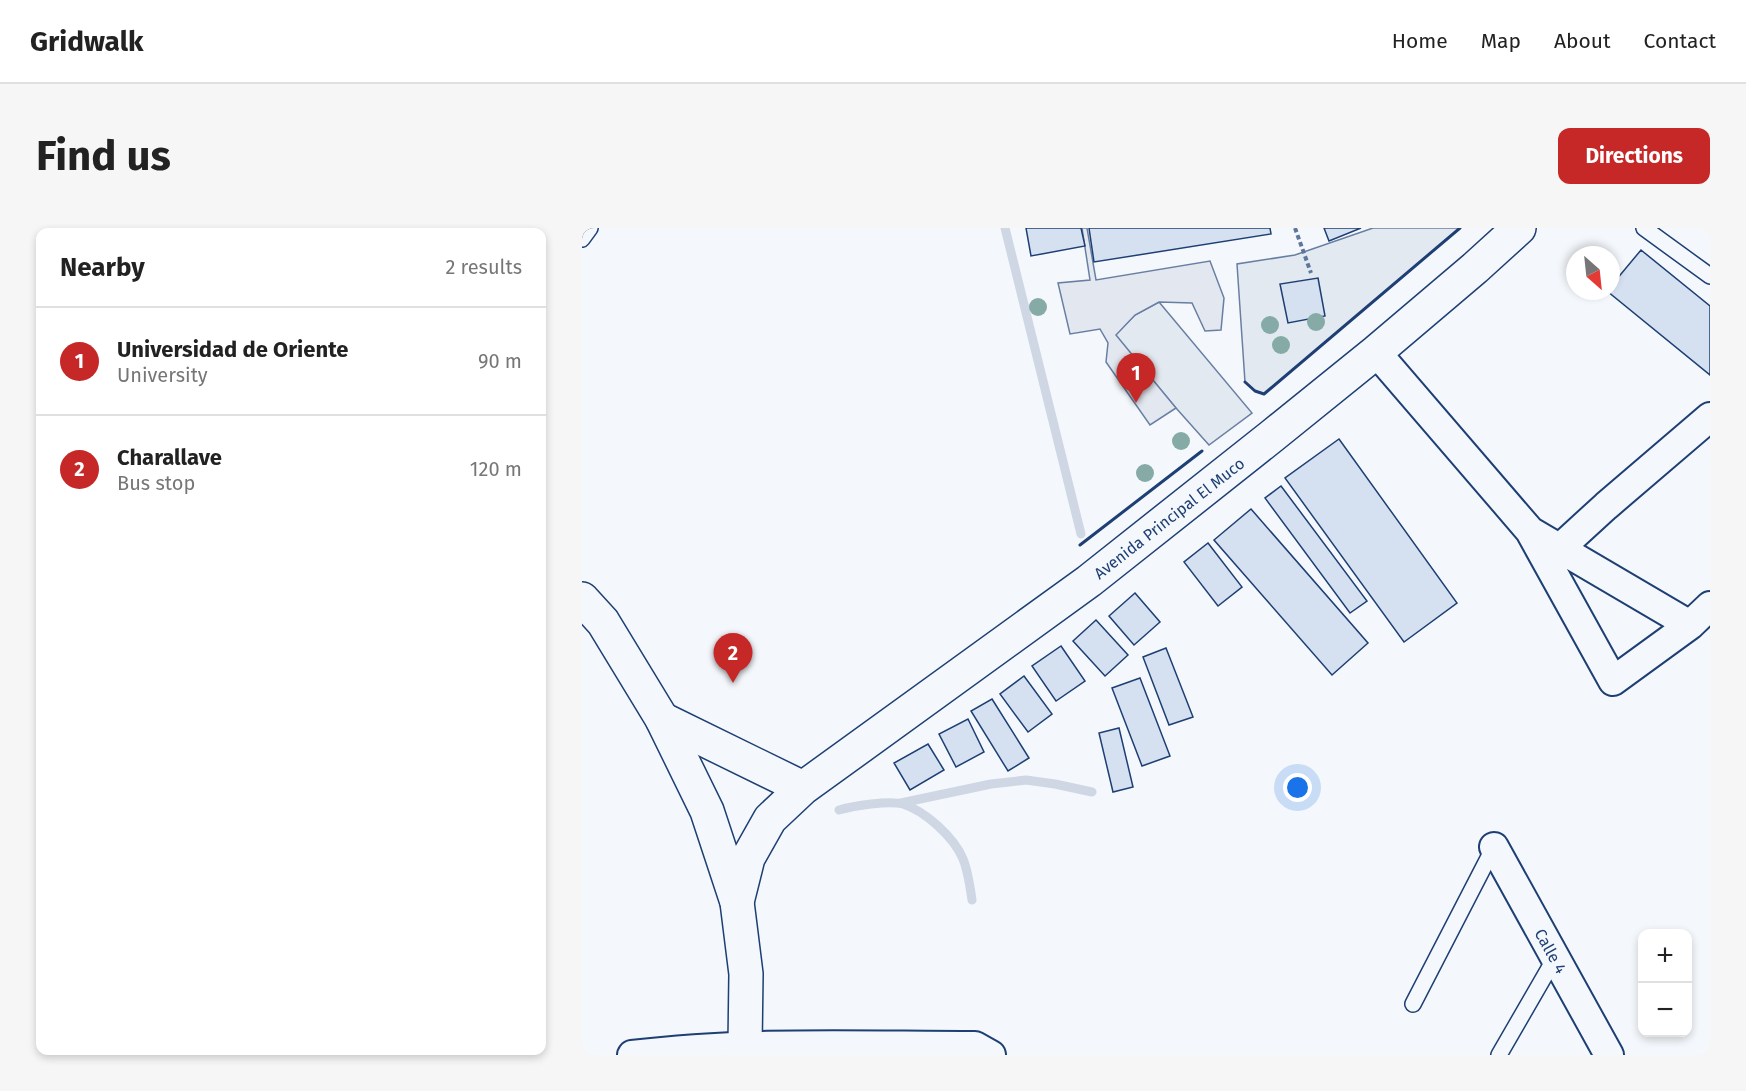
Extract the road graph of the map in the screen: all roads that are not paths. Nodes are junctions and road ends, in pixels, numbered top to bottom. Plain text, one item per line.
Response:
1 (590, 228) edge
2 (1520, 228) edge
3 (1644, 228) edge
4 (582, 239) edge
5 (1710, 276) edge
6 (1376, 352) junction
7 (1710, 417) edge
8 (1530, 531) junction
9 (1559, 549) junction
10 (582, 599) edge
11 (1700, 615) edge
12 (663, 719) junction
13 (803, 788) junction
14 (1494, 847) joint
15 (736, 902) junction
16 (1555, 958) junction
17 (1413, 1004) dead end
18 (744, 1051) edge
19 (632, 1055) edge
20 (991, 1055) edge
21 (1498, 1055) edge
22 (1609, 1055) edge

1 - 4 lane
2 - 6 main road, Avenida Principal El Muco
3 - 5 lane
6 - 8 street
6 - 13 main road, Avenida Principal El Muco
7 - 9 street
8 - 9 street
8 - 11 street
9 - 11 street
10 - 12 main road
12 - 13 main road
12 - 15 main road
13 - 15 main road, Avenida Principal El Muco
14 - 16 street, Calle 4
14 - 17 lane
15 - 18 main road
16 - 21 lane
16 - 22 street, Calle 4
18 - 19 street
18 - 20 street

